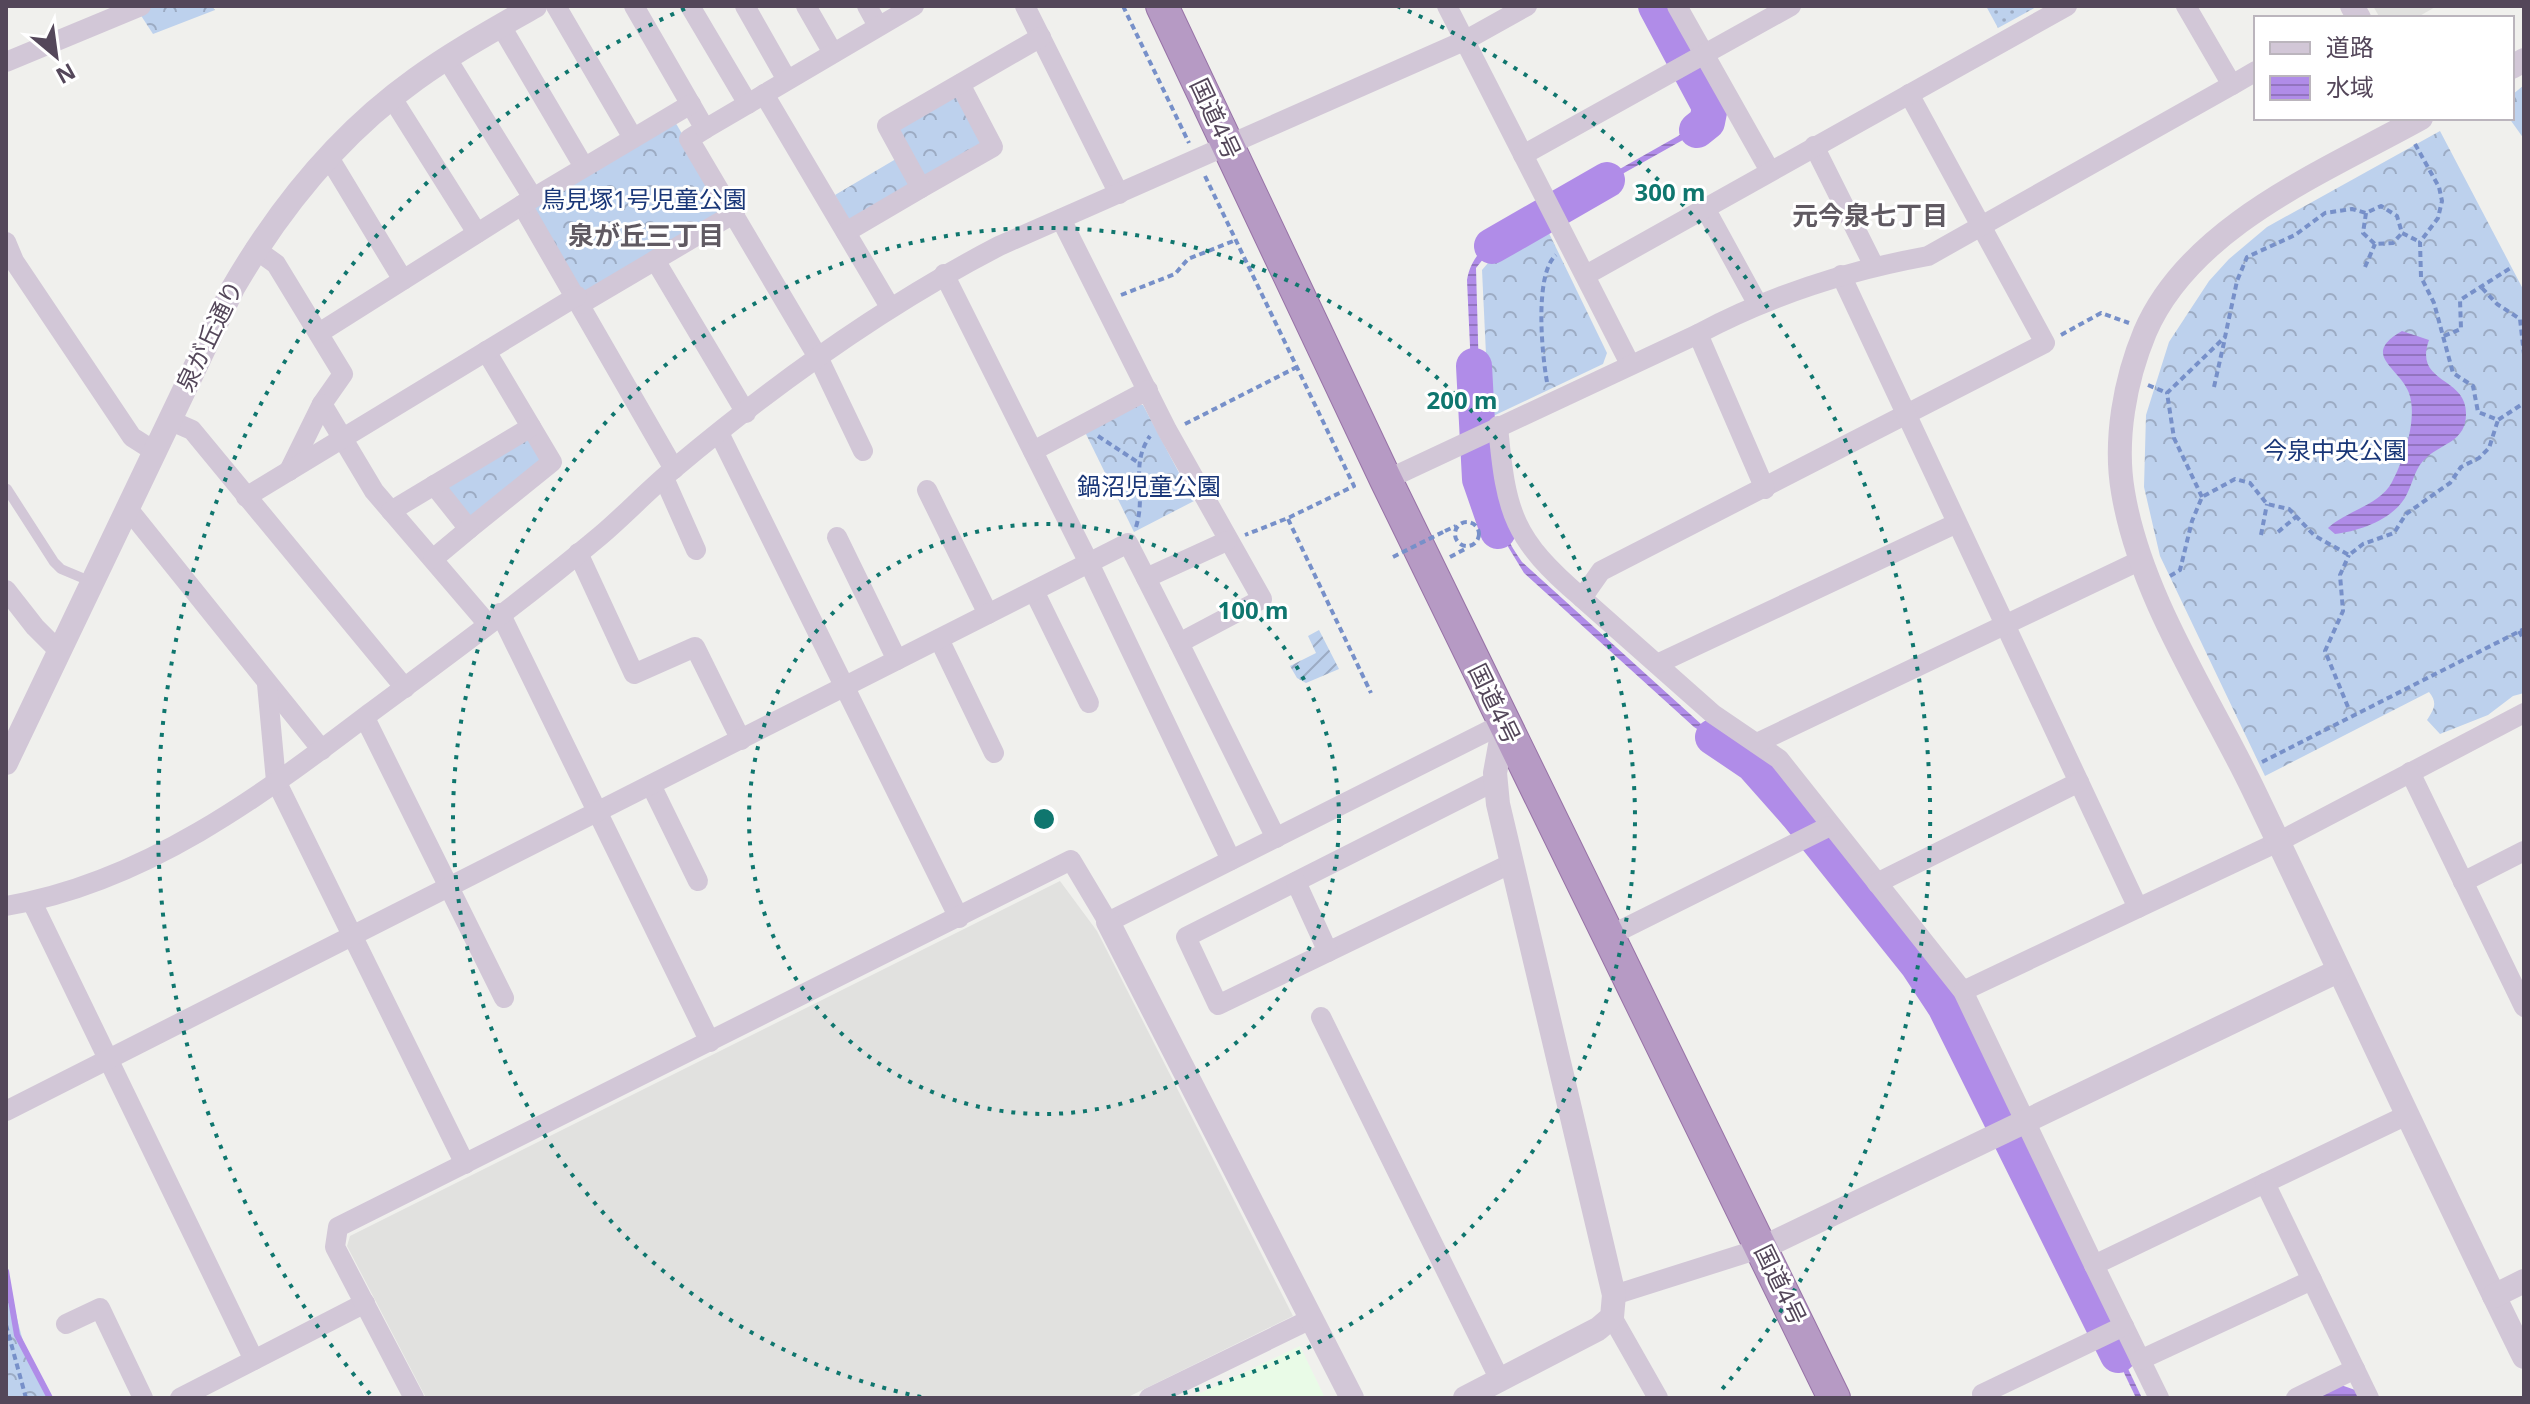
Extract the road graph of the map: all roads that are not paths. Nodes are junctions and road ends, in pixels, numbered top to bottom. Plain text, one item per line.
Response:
1 (141, 6) edge
2 (535, 6) edge
3 (556, 6) edge
4 (634, 6) edge
5 (690, 6) edge
6 (745, 6) edge
7 (806, 6) edge
8 (867, 6) edge
9 (914, 6) edge
10 (1025, 6) edge
11 (1162, 6) edge
12 (1447, 6) edge
13 (1527, 6) edge
14 (1677, 6) edge
15 (1791, 6) edge
16 (2067, 6) edge
17 (2186, 6) edge
18 (501, 26) junction
19 (878, 26) junction
20 (1041, 37) junction
21 (1466, 40) junction
22 (833, 53) junction
23 (1704, 53) junction
24 (447, 59) junction
25 (6, 62) edge
26 (2254, 72) edge
27 (787, 80) junction
28 (960, 84) junction
29 (2232, 85) junction
30 (1909, 94) junction
31 (392, 98) junction
32 (756, 99) junction
33 (691, 104) junction
34 (2417, 125) edge
35 (705, 129) junction
36 (633, 138) junction
37 (1814, 146) junction
38 (1228, 147) junction
39 (1523, 155) junction
40 (328, 156) junction
41 (584, 167) junction
42 (1770, 171) junction
43 (921, 188) junction
44 (1119, 194) junction
45 (528, 201) junction
46 (1705, 208) junction
47 (735, 213) junction
48 (1061, 219) junction
49 (1981, 225) junction
50 (846, 232) junction
51 (477, 233) junction
52 (6, 242) edge
53 (255, 249) junction
54 (655, 260) junction
55 (1874, 266) junction
56 (944, 274) junction
57 (1586, 275) junction
58 (1841, 275) junction
59 (403, 280) junction
60 (579, 300) junction
61 (1757, 303) junction
62 (890, 307) junction
63 (319, 333) junction
64 (1698, 334) junction
65 (486, 351) junction
66 (819, 359) junction
67 (1630, 364) junction
68 (1148, 390) junction
69 (322, 404) junction
70 (746, 413) junction
71 (1904, 416) junction
72 (169, 420) junction
73 (1498, 426) junction
74 (531, 427) junction
75 (719, 433) junction
76 (342, 438) junction
77 (154, 451) junction
78 (863, 451) dead end
79 (1033, 451) junction
80 (289, 471) junction
81 (669, 473) junction
82 (1386, 480) junction
83 (434, 485) junction
84 (7, 489) edge
85 (1765, 489) junction
86 (927, 490) dead end
87 (246, 497) junction
88 (129, 510) junction
89 (391, 511) junction
90 (1955, 524) junction
91 (469, 529) junction
92 (837, 537) dead end
93 (1227, 541) junction
94 (696, 550) dead end
95 (578, 553) junction
96 (433, 559) junction
97 (2141, 560) junction
98 (1089, 563) junction
99 (1146, 578) junction
100 (94, 583) junction
101 (6, 590) edge
102 (1034, 591) junction
103 (1582, 598) junction
104 (988, 614) junction
105 (494, 618) junction
106 (2004, 625) junction
107 (939, 639) junction
108 (1179, 643) junction
109 (60, 652) junction
110 (897, 660) junction
111 (1657, 664) junction
112 (267, 684) junction
113 (843, 687) junction
114 (405, 688) junction
115 (1089, 703) dead end
116 (2524, 713) edge
117 (365, 718) junction
118 (1504, 723) junction
119 (741, 740) junction
120 (1759, 742) junction
121 (322, 750) junction
122 (994, 753) dead end
123 (6, 763) edge
124 (2410, 772) junction
125 (276, 781) junction
126 (1495, 781) junction
127 (2079, 782) junction
128 (651, 785) junction
129 (598, 813) junction
130 (1830, 826) junction
131 (1276, 838) junction
132 (2278, 842) junction
133 (2524, 851) edge
134 (1231, 860) junction
135 (1512, 863) junction
136 (698, 881) dead end
137 (1296, 882) junction
138 (2463, 882) junction
139 (1877, 883) junction
140 (449, 888) junction
141 (32, 902) junction
142 (6, 906) edge
143 (2138, 908) junction
144 (959, 918) junction
145 (1108, 922) junction
146 (1609, 936) junction
147 (352, 938) junction
148 (1328, 952) junction
149 (2338, 971) junction
150 (1963, 991) junction
151 (2522, 995) edge
152 (504, 998) dead end
153 (1321, 1017) dead end
154 (710, 1042) junction
155 (107, 1060) junction
156 (6, 1111) edge
157 (2407, 1115) junction
158 (2025, 1121) junction
159 (465, 1164) junction
160 (2265, 1183) junction
161 (1762, 1248) junction
162 (2094, 1265) junction
163 (2312, 1280) junction
164 (2524, 1281) edge
165 (2494, 1296) junction
166 (365, 1303) junction
167 (1613, 1306) junction
168 (1311, 1319) junction
169 (66, 1324) dead end
170 (2124, 1326) junction
171 (2524, 1357) edge
172 (254, 1360) junction
173 (2140, 1360) junction
174 (2355, 1369) junction
175 (1500, 1380) junction
176 (143, 1398) edge
177 (180, 1398) edge
178 (414, 1398) edge
179 (1149, 1398) edge
180 (1352, 1398) edge
181 (1465, 1398) edge
182 (1658, 1398) edge
183 (1834, 1398) edge
184 (1984, 1398) edge
185 (2159, 1398) edge
186 (2296, 1398) edge
187 (2369, 1398) edge

1 - 25 street
2 - 18 street, 泉が丘通り
3 - 36 street
4 - 33 street
5 - 32 street
6 - 27 street
7 - 22 street
8 - 19 street
9 - 19 street
10 - 20 street
11 - 38 highway, 国道4号
12 - 21 street
13 - 21 street
14 - 23 street
15 - 23 street
16 - 30 street
17 - 29 street
18 - 24 street, 泉が丘通り
18 - 41 street
19 - 22 street
20 - 28 street
20 - 44 street
21 - 38 street
21 - 39 street
22 - 27 street
23 - 39 street
23 - 42 street
24 - 31 street, 泉が丘通り
24 - 45 street
26 - 29 street
27 - 32 street
28 - 43 street
28 - 43 street
29 - 49 street
30 - 37 street
30 - 49 street
31 - 40 street, 泉が丘通り
31 - 51 street
32 - 35 street
32 - 50 street
33 - 35 street
33 - 36 street
34 - 97 street
35 - 47 street
36 - 41 street
37 - 42 street
37 - 55 street
38 - 44 street
38 - 82 highway, 国道4号
39 - 57 street
40 - 53 street, 泉が丘通り
40 - 59 street
41 - 45 street
42 - 46 street
43 - 50 street
44 - 48 street
45 - 51 street
45 - 60 street
46 - 57 street
46 - 61 street
47 - 54 street
47 - 66 street
48 - 56 street
48 - 68 street
49 - 55 street
49 - 71 street
50 - 62 street
51 - 59 street
52 - 77 street
53 - 63 street
53 - 72 street, 泉が丘通り
54 - 60 street
54 - 70 street
55 - 58 street
56 - 62 street
56 - 79 street
57 - 67 street
58 - 61 street
58 - 71 street
59 - 63 street
60 - 65 street
60 - 81 street
61 - 64 street
62 - 66 street
63 - 69 street
64 - 67 street
64 - 85 street
65 - 74 street
65 - 76 street
66 - 70 street
66 - 78 street
67 - 73 street
68 - 79 street
68 - 93 street
69 - 76 street
69 - 80 street
70 - 75 street
71 - 85 street
71 - 90 street
72 - 77 street, 泉が丘通り
72 - 87 street
73 - 82 street
73 - 103 street
74 - 83 street
74 - 91 street
75 - 81 street
75 - 113 street
76 - 80 street
76 - 89 street
77 - 88 street, 泉が丘通り
79 - 98 street
80 - 87 street
81 - 94 street
81 - 95 street
82 - 118 highway, 国道4号
83 - 89 street
83 - 91 street
84 - 100 lane
85 - 103 street
86 - 104 street
87 - 114 street
88 - 100 street, 泉が丘通り
88 - 112 street
89 - 96 street
90 - 106 street
90 - 111 street
91 - 96 street
92 - 110 street
93 - 99 street
93 - 108 street
95 - 105 street
95 - 119 street
96 - 105 street
97 - 106 street
97 - 132 street
98 - 99 street
98 - 102 street
98 - 134 street
99 - 108 street
100 - 109 street, 泉が丘通り
101 - 109 street
102 - 104 street
102 - 115 street
103 - 111 street
104 - 107 street
105 - 114 street
105 - 129 street
106 - 120 street
106 - 127 street
107 - 110 street
107 - 122 street
108 - 131 street
109 - 123 street, 泉が丘通り
110 - 113 street
111 - 120 street
112 - 121 street
112 - 125 street
113 - 119 street
113 - 144 street
114 - 117 street
116 - 124 street
117 - 121 street
117 - 140 street
118 - 126 street
118 - 131 street
118 - 146 highway, 国道4号
119 - 128 street
120 - 130 street
121 - 125 street
124 - 132 street
124 - 138 street
125 - 141 street
125 - 147 street
126 - 135 street
126 - 137 street
127 - 139 street
127 - 143 street
128 - 129 street
128 - 136 street
129 - 140 street
129 - 154 street
130 - 139 street
130 - 146 street
131 - 134 street
132 - 143 street
132 - 149 street
133 - 138 street
134 - 145 street
135 - 148 street
135 - 167 street
137 - 148 street
137 - 148 street
138 - 151 street
139 - 150 street
140 - 147 street
140 - 152 street
141 - 142 street
141 - 155 street
143 - 150 street
144 - 145 street
144 - 154 street
145 - 168 street
146 - 161 highway, 国道4号
147 - 155 street
147 - 159 street
149 - 157 street
149 - 158 street
150 - 158 street
153 - 175 street
154 - 159 street
155 - 156 street
155 - 172 street
157 - 160 street
157 - 165 street
158 - 161 street
158 - 162 street
159 - 166 street
160 - 162 street
160 - 163 street
161 - 167 street
161 - 183 highway, 国道4号
162 - 170 street
163 - 173 street
163 - 174 street
164 - 165 street
165 - 171 street
166 - 172 street
166 - 178 street
167 - 175 street
167 - 182 street
168 - 179 street
168 - 180 street
169 - 176 street
170 - 173 street
170 - 184 street
172 - 177 street
173 - 185 street
174 - 186 street
174 - 187 street
175 - 181 street

